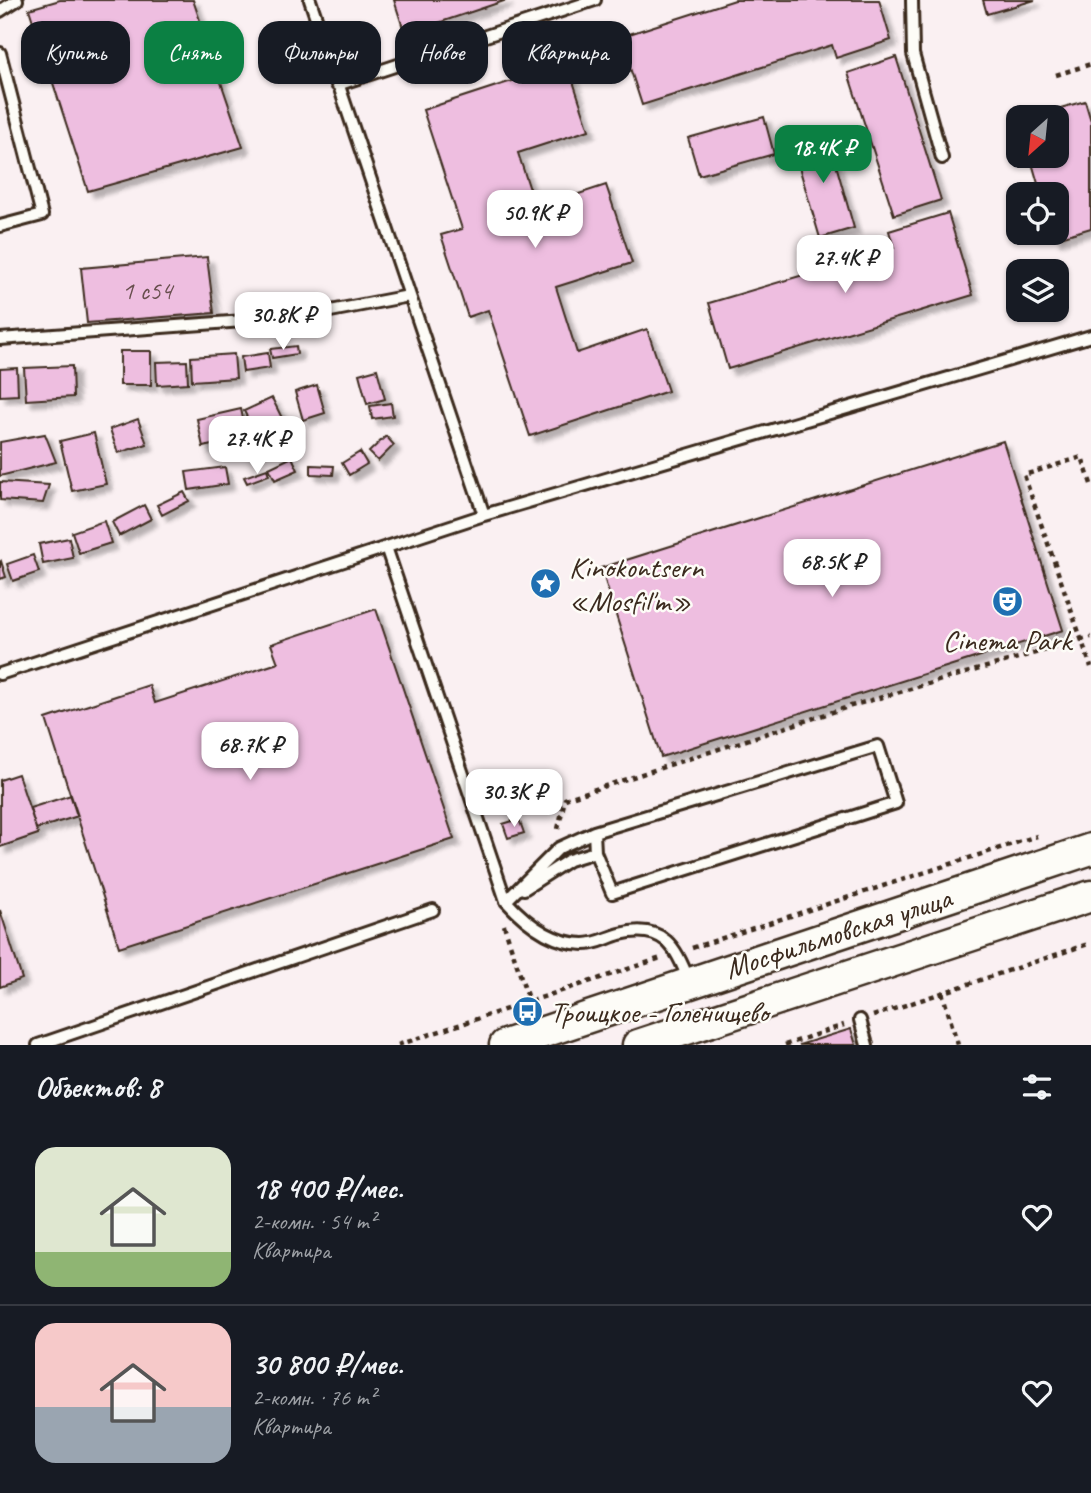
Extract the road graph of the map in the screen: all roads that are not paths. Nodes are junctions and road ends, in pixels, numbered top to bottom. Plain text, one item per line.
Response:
1 (17, 0) edge
2 (310, 0) edge
3 (595, 0) edge
4 (912, 0) edge
5 (0, 11) edge
6 (0, 53) edge
7 (337, 85) junction
8 (942, 158) dead end
9 (0, 226) edge
10 (409, 296) junction
11 (1091, 336) edge
12 (0, 339) edge
13 (484, 515) junction
14 (386, 547) junction
15 (0, 674) edge
16 (594, 832) junction
17 (1091, 849) edge
18 (595, 852) junction
19 (1091, 896) edge
20 (506, 901) junction
21 (433, 910) dead end
22 (689, 982) junction
23 (860, 1020) road end
24 (38, 1045) edge
25 (505, 1045) edge
26 (638, 1045) edge
27 (867, 1045) edge

1 - 5 lane
2 - 7 lane
3 - 7 lane
4 - 8 lane
6 - 9 lane
7 - 10 lane
10 - 12 lane
10 - 13 lane
11 - 13 lane
13 - 14 lane
14 - 15 lane
14 - 20 lane
16 - 18 lane
16 - 18 lane
16 - 20 lane
17 - 22 main road, Мосфильмовская улица
18 - 20 lane
19 - 26 main road, Мосфильмовская улица
20 - 22 lane
21 - 24 lane
22 - 25 main road, Мосфильмовская улица
23 - 27 lane

